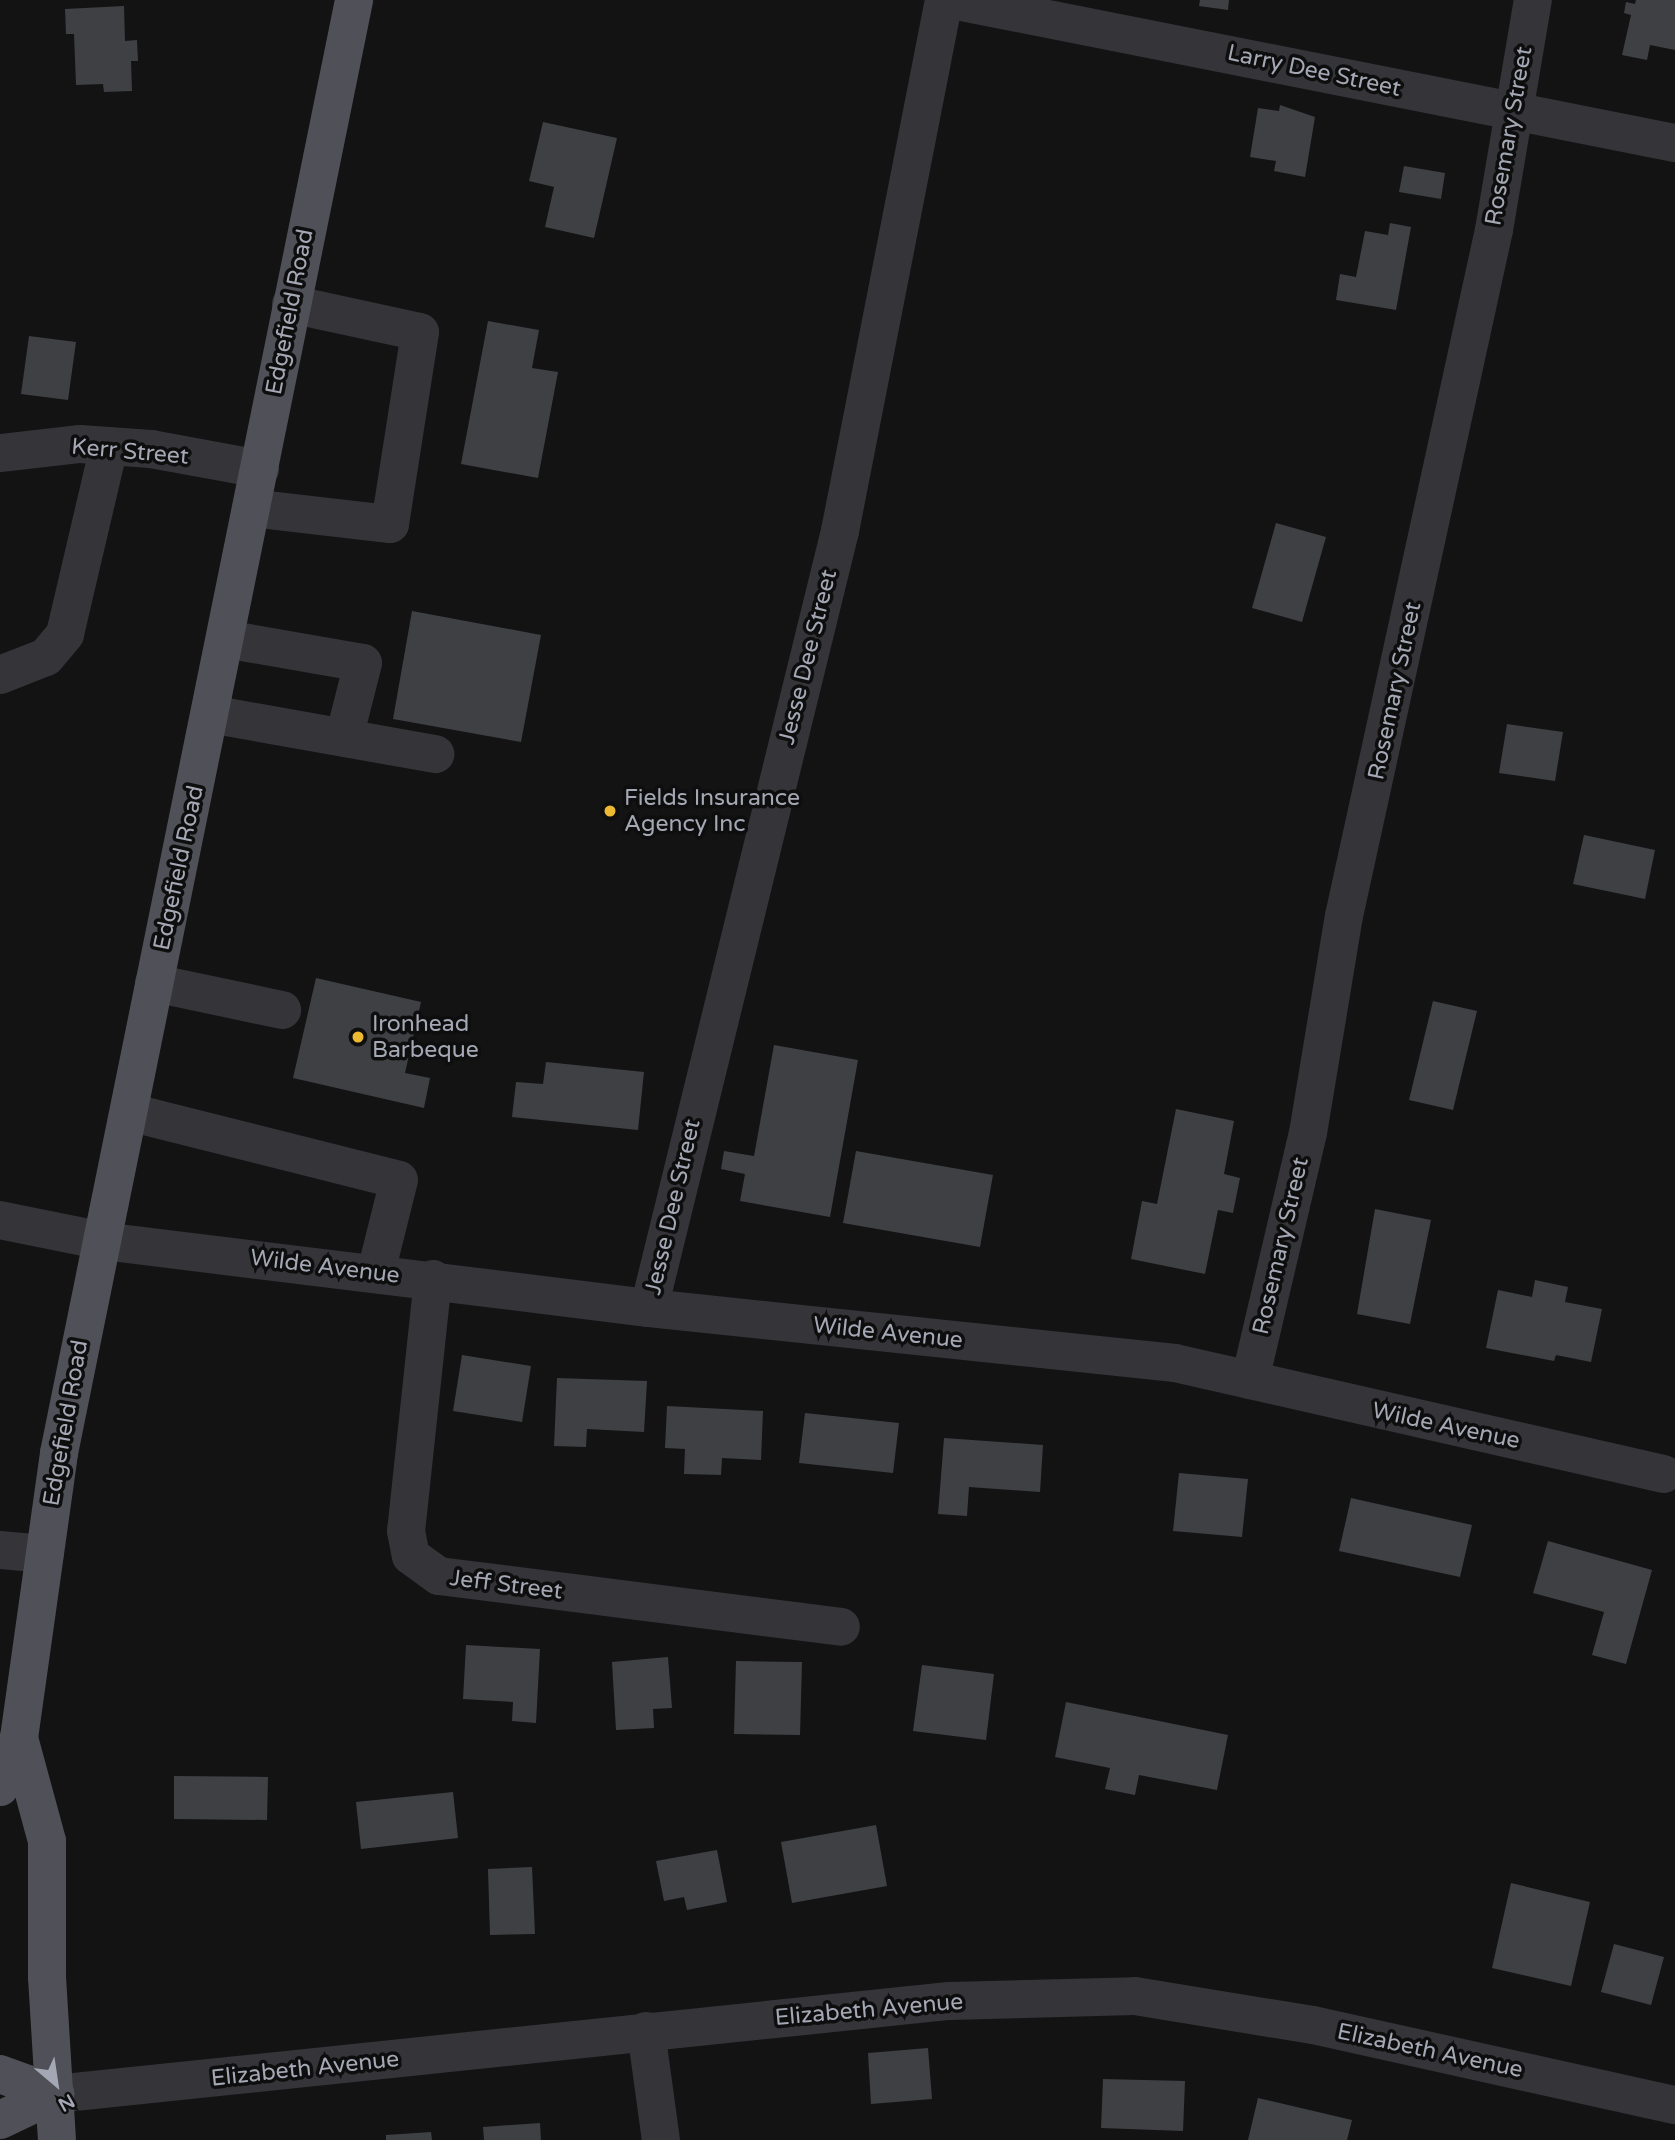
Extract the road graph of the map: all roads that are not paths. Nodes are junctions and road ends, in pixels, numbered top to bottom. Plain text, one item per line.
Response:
1 (354, 0) edge
2 (944, 0) edge
3 (952, 0) edge
4 (1533, 0) edge
5 (1515, 111) junction
6 (1675, 143) edge
7 (291, 304) junction
8 (109, 446) junction
9 (0, 453) edge
10 (260, 469) junction
11 (251, 508) junction
12 (225, 639) junction
13 (0, 676) edge
14 (210, 714) junction
15 (344, 738) junction
16 (435, 754) dead end
17 (154, 983) junction
18 (282, 1010) dead end
19 (129, 1112) junction
20 (0, 1220) edge
21 (103, 1241) junction
22 (376, 1272) junction
23 (433, 1279) junction
24 (649, 1308) junction
25 (1250, 1380) junction
26 (1664, 1474) dead end
27 (0, 1550) edge
28 (45, 1554) junction
29 (842, 1627) dead end
30 (10, 1739) edge
31 (0, 1787) edge
32 (646, 2031) junction
33 (0, 2074) edge
34 (55, 2094) junction
35 (1675, 2105) edge
36 (0, 2120) edge
37 (57, 2140) edge
38 (661, 2140) edge

1 - 7 main road, Edgefield Road
2 - 24 street, Jesse Dee Street
3 - 5 street, Larry Dee Street
4 - 5 street, Rosemary Street
5 - 6 street, Larry Dee Street
5 - 25 street, Rosemary Street
7 - 10 main road, Edgefield Road
7 - 11 street
8 - 9 street, Kerr Street
8 - 10 street, Kerr Street
8 - 13 street
10 - 11 main road, Edgefield Road
11 - 12 main road, Edgefield Road
12 - 14 main road, Edgefield Road
12 - 15 street
14 - 15 street
14 - 17 main road, Edgefield Road
15 - 16 street
17 - 18 street
17 - 19 main road, Edgefield Road
19 - 21 main road, Edgefield Road
19 - 22 street
20 - 21 street, Wilde Avenue
21 - 22 street, Wilde Avenue
21 - 28 main road, Edgefield Road
22 - 23 street, Wilde Avenue
23 - 24 street, Wilde Avenue
23 - 29 street, Jeff Street
24 - 25 street, Wilde Avenue
25 - 26 street, Wilde Avenue
27 - 28 street
28 - 30 main road, Edgefield Road
30 - 31 main road, Edgefield Road
30 - 34 main road, Edgefield Road
32 - 34 street, Elizabeth Avenue
32 - 35 street, Elizabeth Avenue
32 - 38 street
33 - 34 main road
34 - 36 main road
34 - 37 main road, Edgefield Road

